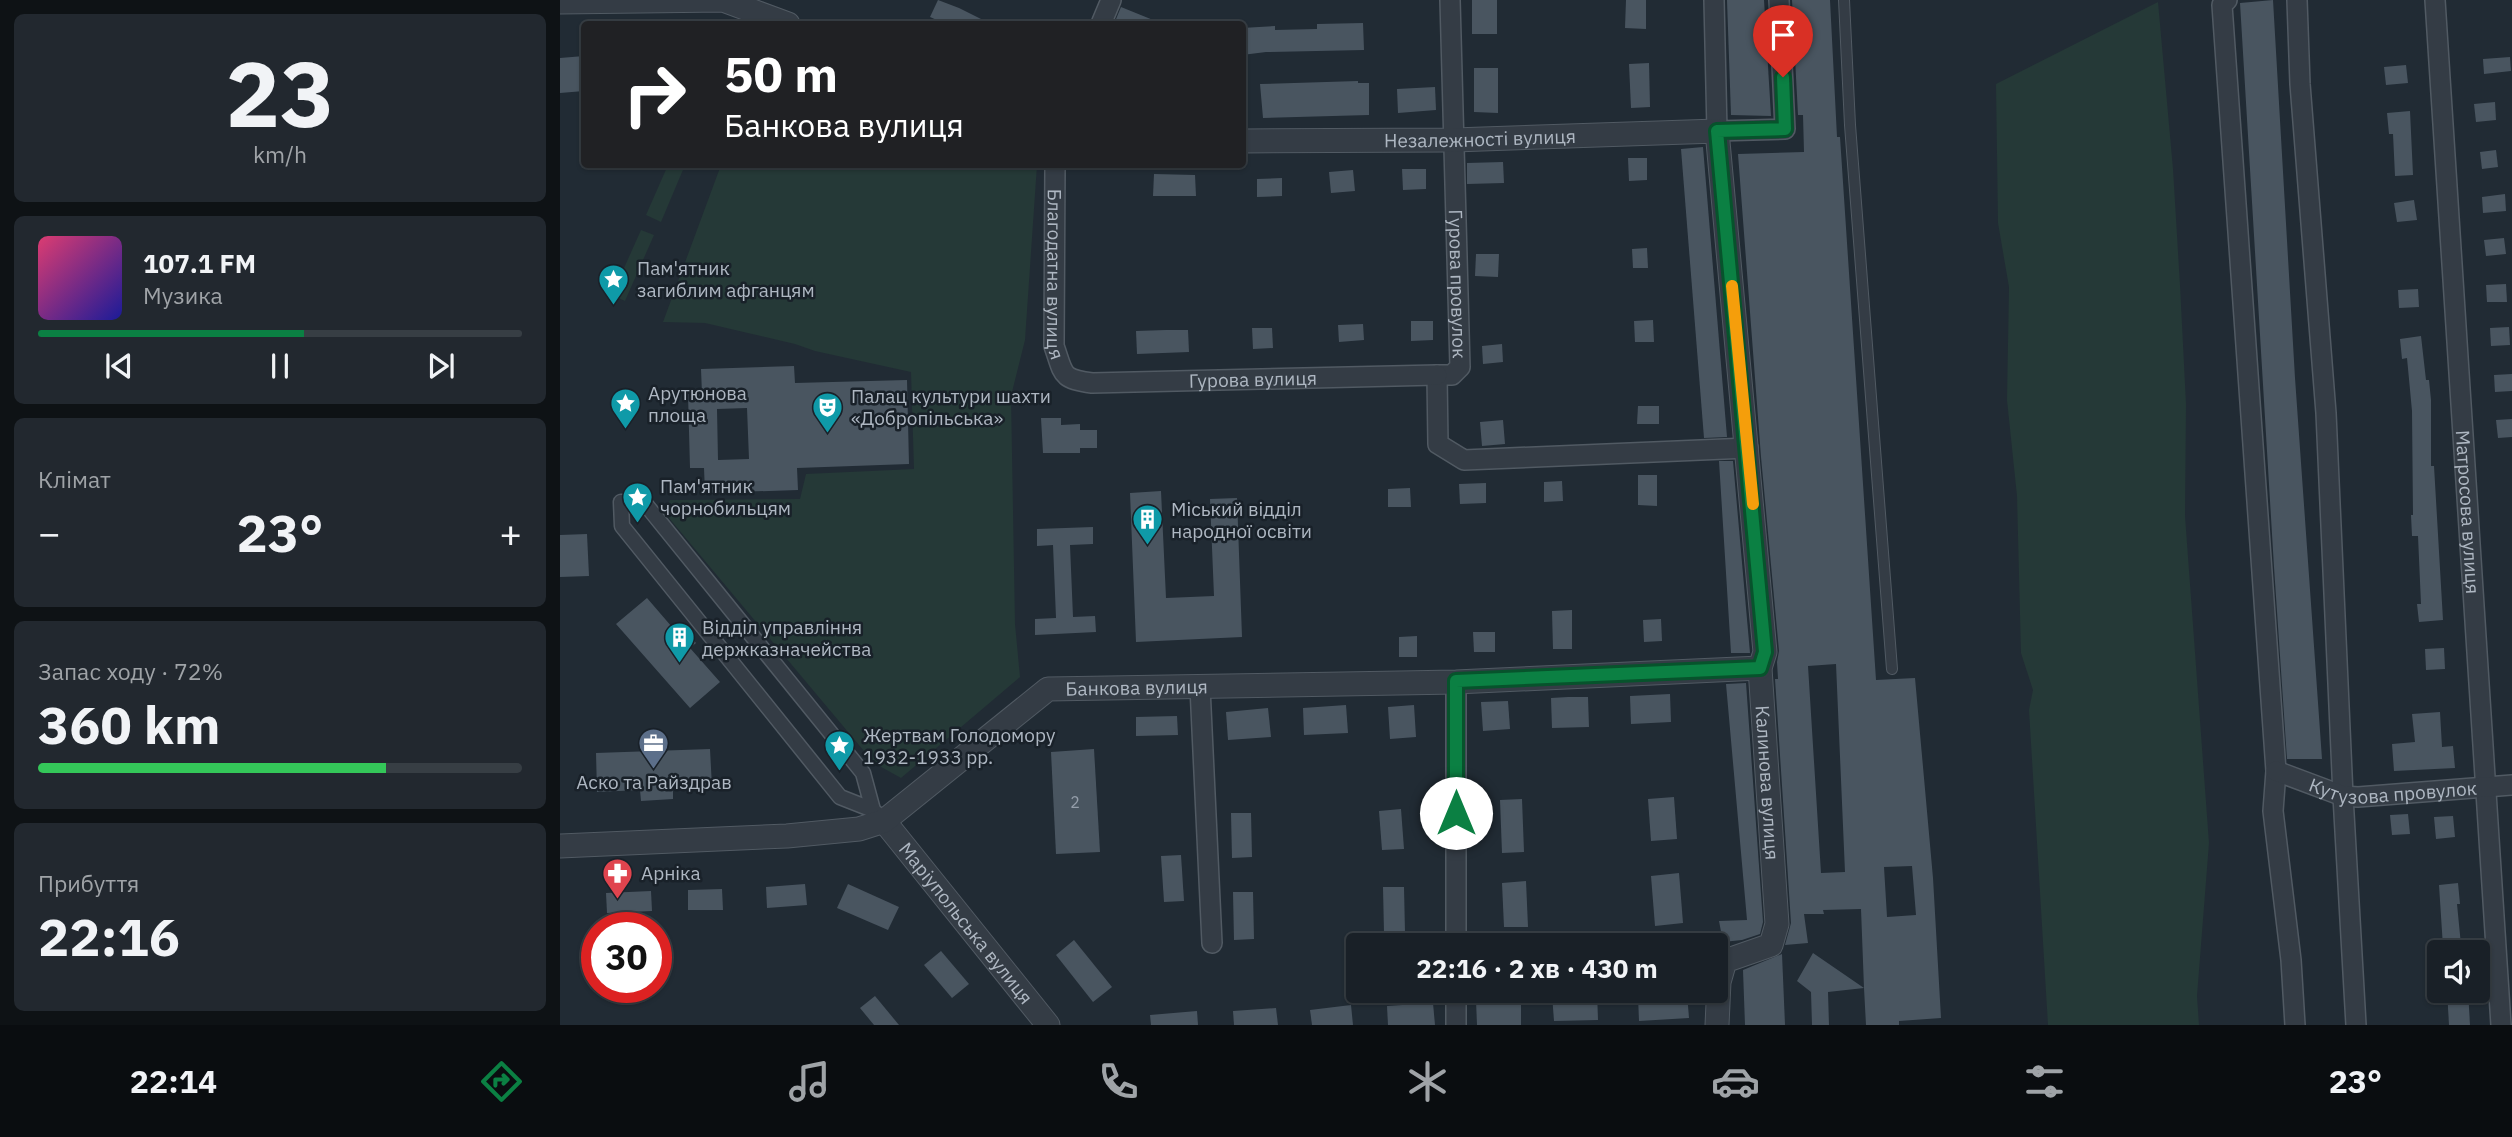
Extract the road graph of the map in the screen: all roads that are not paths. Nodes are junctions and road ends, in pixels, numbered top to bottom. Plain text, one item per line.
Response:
1 (1111, 0) edge
2 (1450, 0) edge
3 (1714, 0) edge
4 (1779, 0) edge
5 (1844, 0) edge
6 (2227, 0) edge
7 (2297, 0) edge
8 (2435, 0) edge
9 (560, 2) edge
10 (749, 4) edge
11 (782, 21) edge
12 (1102, 21) edge
13 (1717, 131) junction
14 (1454, 140) junction
15 (1246, 141) edge
16 (1055, 168) edge
17 (1437, 375) junction
18 (1072, 381) joint
19 (1748, 448) junction
20 (1760, 668) junction
21 (1892, 669) dead end
22 (1456, 681) junction
23 (1200, 687) junction
24 (2276, 772) junction
25 (2512, 785) edge
26 (2487, 787) junction
27 (2343, 796) junction
28 (878, 816) junction
29 (560, 846) edge
30 (1456, 933) edge
31 (1212, 943) dead end
32 (1456, 1003) edge
33 (1048, 1025) edge
34 (1456, 1025) edge
35 (1717, 1025) edge
36 (2295, 1025) edge
37 (2356, 1025) edge
38 (2501, 1025) edge

1 - 12 street
2 - 14 street, Гурова провулок
3 - 13 street, Калинова вулиця
4 - 13 street
5 - 21 lane
6 - 24 street
7 - 27 street
8 - 26 street, Матросова вулиця
9 - 10 street
10 - 11 street
13 - 14 street, Незалежності вулиця
13 - 19 street, Калинова вулиця
14 - 15 street, Незалежності вулиця
14 - 17 street, Гурова провулок
16 - 18 street, Благодатна вулиця
17 - 18 street, Гурова вулиця
17 - 19 street, Гурова провулок
19 - 20 street, Калинова вулиця
20 - 22 street, Банкова вулиця
20 - 35 street, Калинова вулиця
22 - 23 street, Банкова вулиця
22 - 30 street
23 - 28 street, Банкова вулиця
23 - 31 street
24 - 27 street, Кутузова провулок
24 - 36 street
25 - 26 street, Кутузова провулок
26 - 27 street, Кутузова провулок
26 - 38 street, Матросова вулиця
27 - 37 street
28 - 28 street
28 - 29 street, Банкова вулиця
28 - 33 street, Маріупольська вулиця
32 - 34 street

